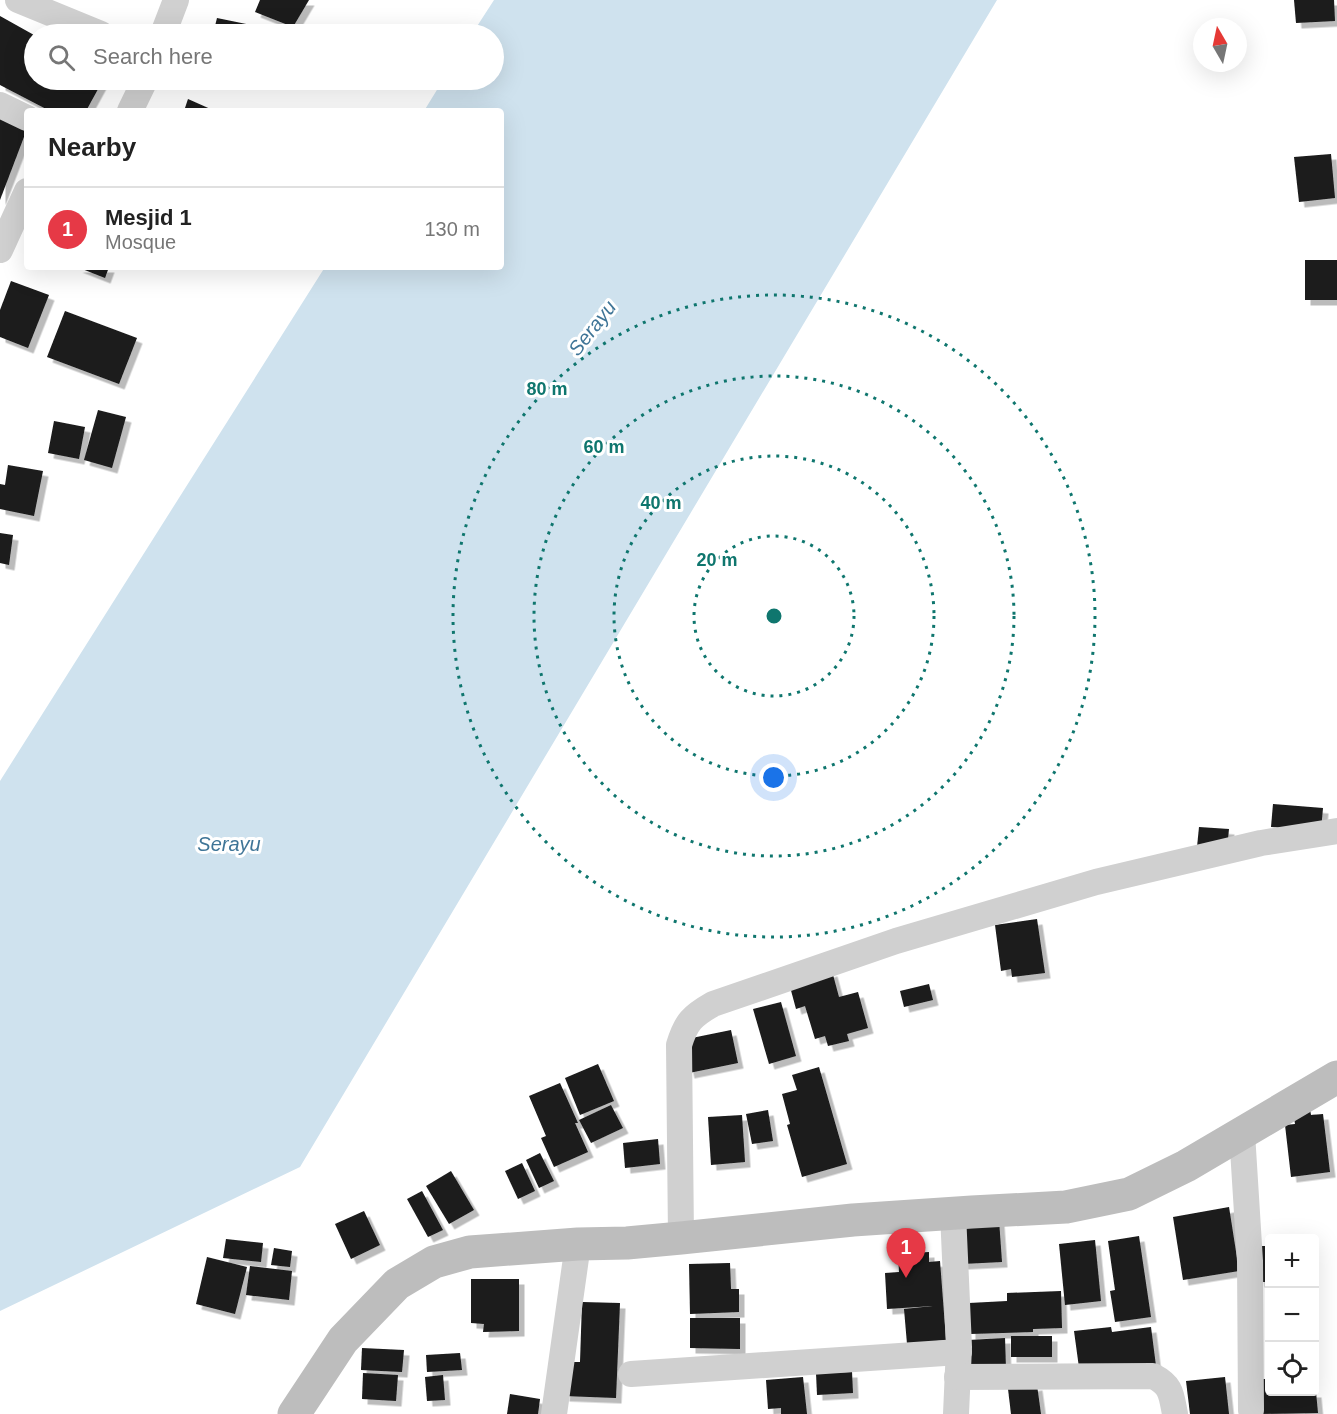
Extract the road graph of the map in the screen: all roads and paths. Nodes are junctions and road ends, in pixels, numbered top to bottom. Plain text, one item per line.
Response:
1 (18, 0) edge
2 (176, 0) edge
3 (77, 24) edge
4 (167, 24) edge
5 (140, 90) edge
6 (0, 105) edge
7 (131, 108) edge
8 (24, 117) edge
9 (24, 198) edge
10 (0, 250) edge
11 (1337, 831) edge
12 (1337, 1077) edge
13 (1242, 1133) junction
14 (953, 1214) junction
15 (681, 1238) junction
16 (578, 1244) junction
17 (958, 1365) junction
18 (631, 1374) dead end
19 (1251, 1410) dead end
20 (294, 1414) edge
21 (554, 1414) edge
22 (956, 1414) edge
23 (1175, 1414) edge

1 - 3 street
2 - 4 street
5 - 7 street
6 - 8 street
9 - 10 street
11 - 15 street
12 - 13 main road
13 - 14 main road
13 - 19 street
14 - 15 main road
14 - 17 street
15 - 16 main road
16 - 20 main road
16 - 21 street
17 - 18 street
17 - 22 street
17 - 23 street

